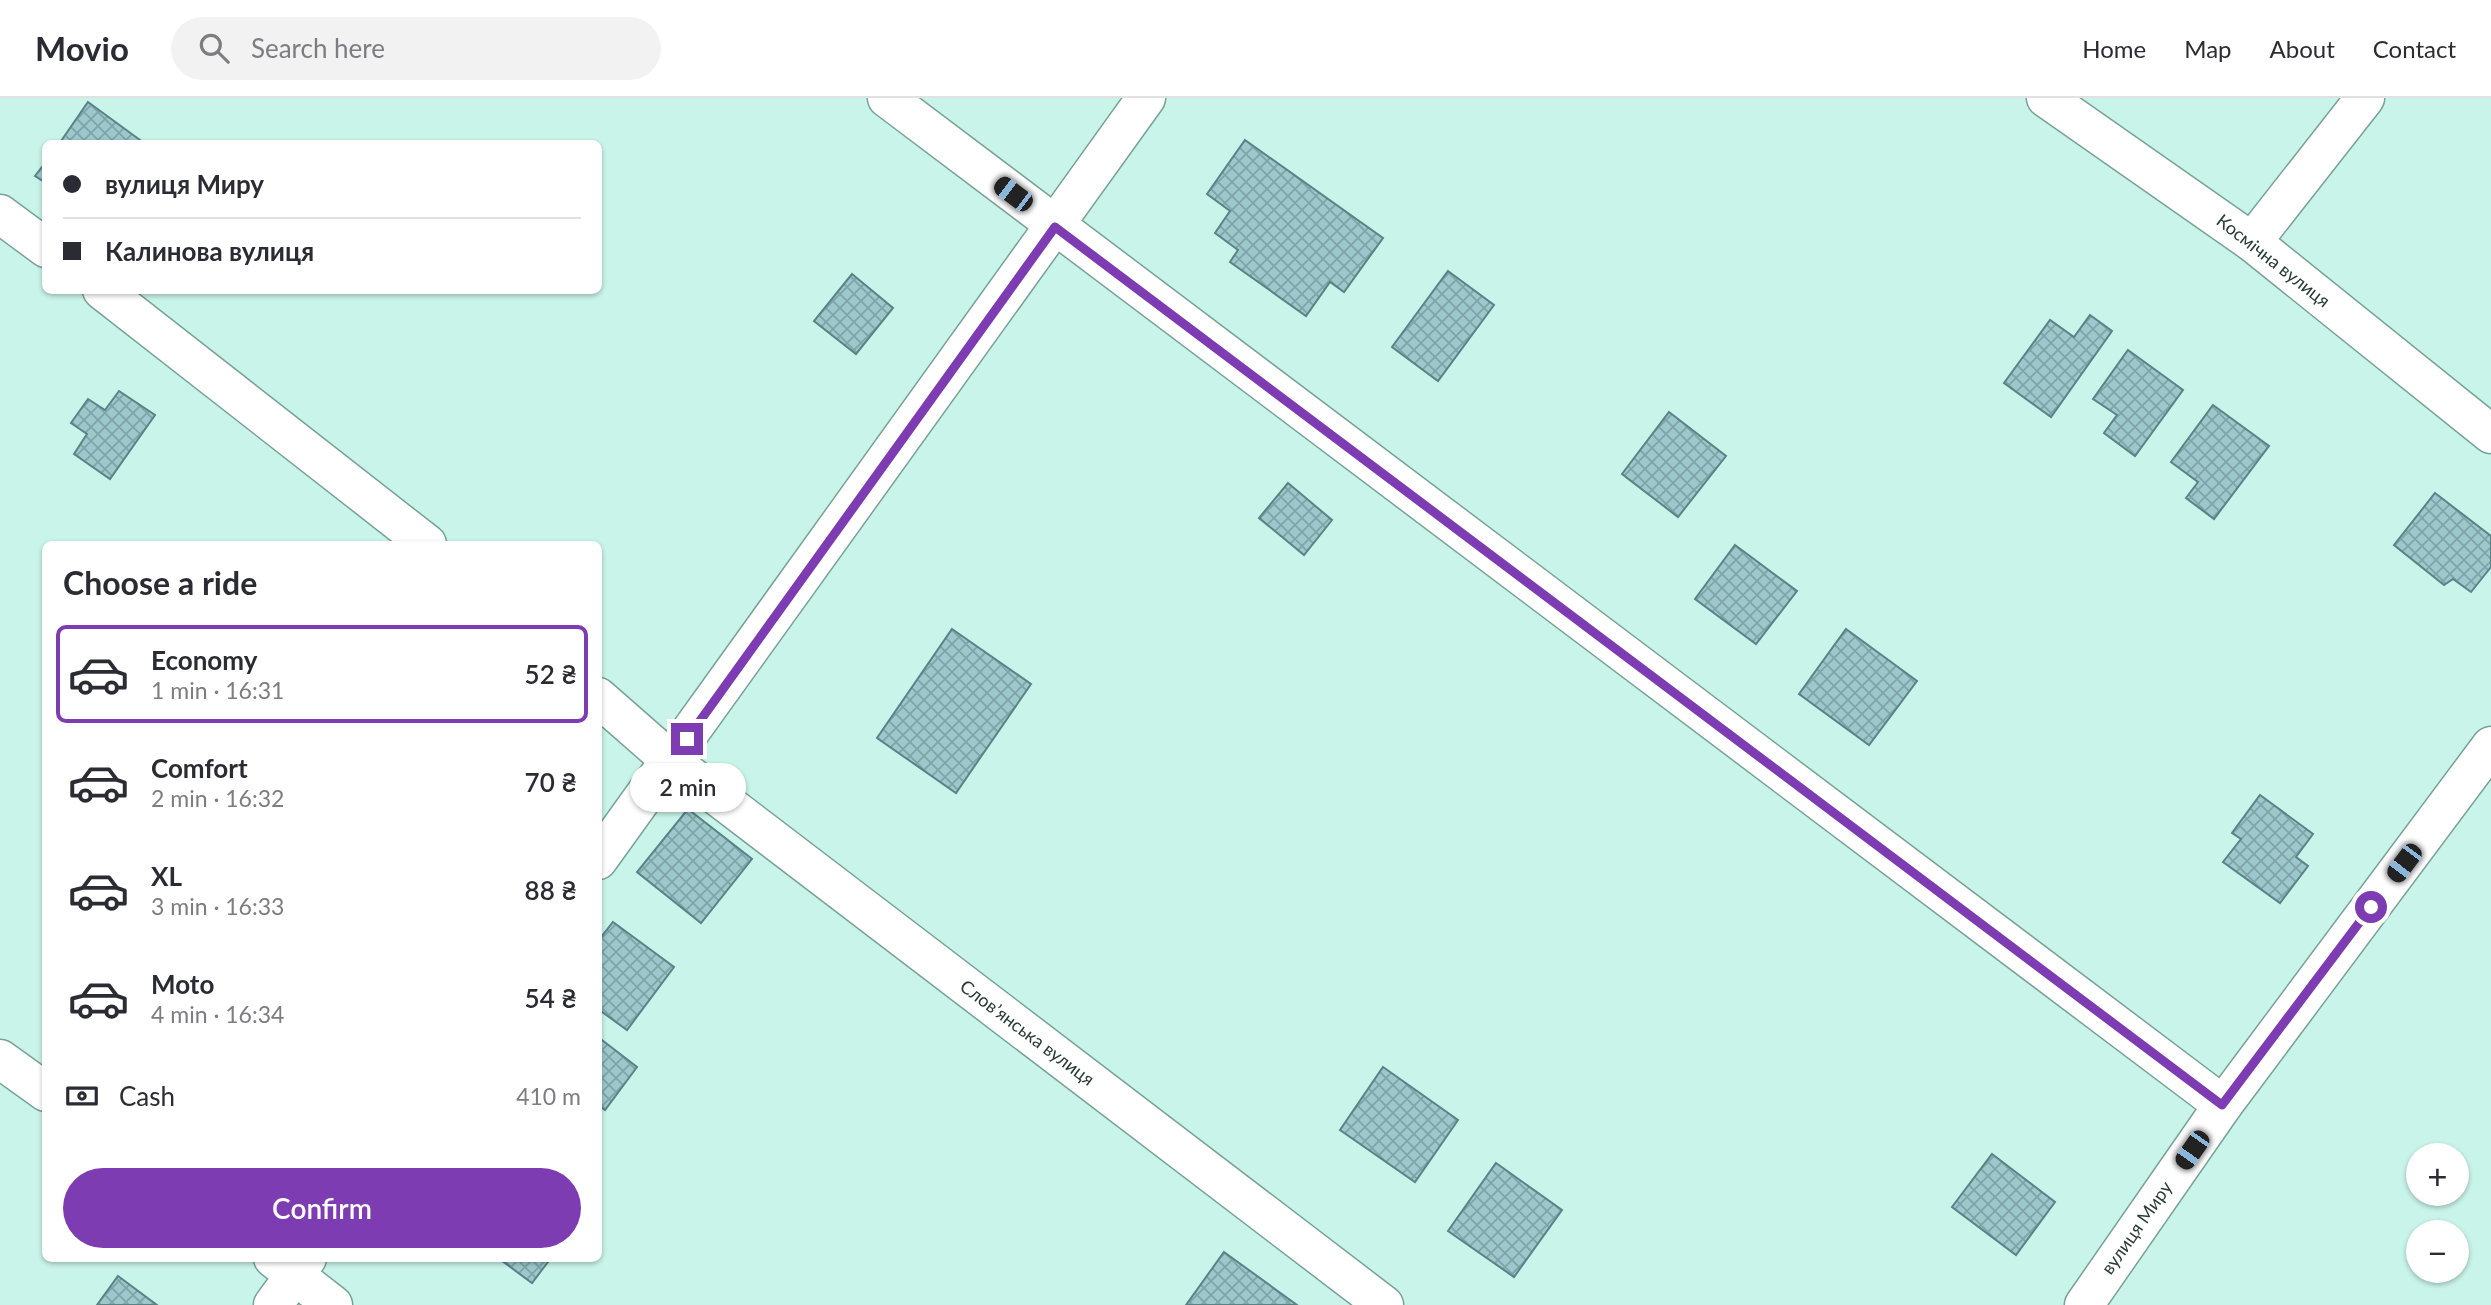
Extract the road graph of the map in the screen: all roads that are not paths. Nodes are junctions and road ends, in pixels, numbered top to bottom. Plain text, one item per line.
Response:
1 (887, 98) edge
2 (1146, 98) edge
3 (2046, 98) edge
4 (2365, 98) edge
5 (0, 214) edge
6 (1055, 227) junction
7 (2252, 242) junction
8 (42, 245) edge
9 (107, 294) edge
10 (2491, 435) edge
11 (423, 541) edge
12 (602, 701) edge
13 (2491, 746) edge
14 (671, 761) junction
15 (602, 855) edge
16 (0, 1059) edge
17 (42, 1089) edge
18 (2222, 1105) junction
19 (292, 1264) edge
20 (273, 1305) edge
21 (333, 1305) edge
22 (1384, 1305) edge
23 (2084, 1305) edge

1 - 6 street
2 - 6 street
3 - 7 street, Космічна вулиця
4 - 7 street
5 - 8 street
6 - 14 street
6 - 18 street
7 - 10 street, Космічна вулиця
9 - 11 street
12 - 14 street, Словʼянська вулиця
13 - 18 street, вулиця Миру
14 - 15 street
14 - 22 street, Словʼянська вулиця
16 - 17 street
18 - 23 street, вулиця Миру
19 - 20 street
19 - 21 street

